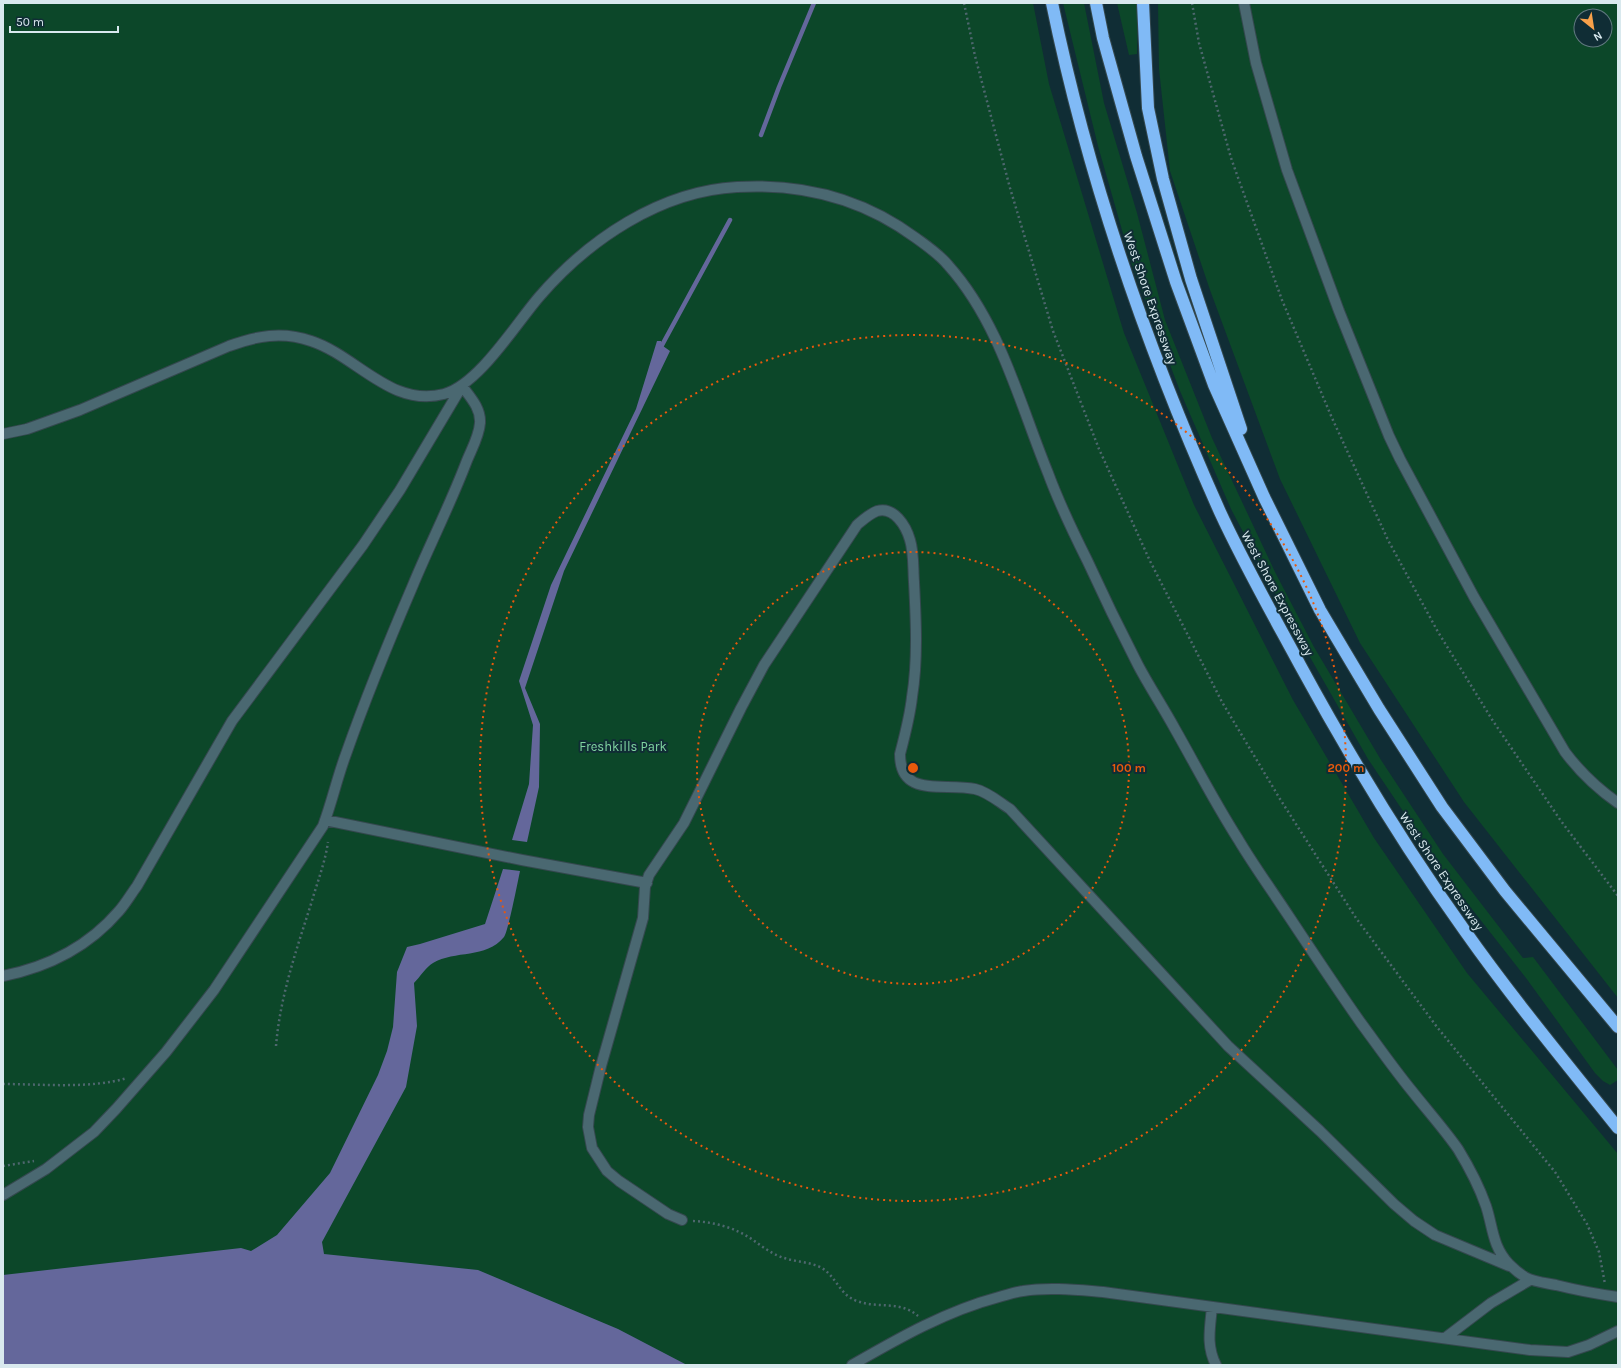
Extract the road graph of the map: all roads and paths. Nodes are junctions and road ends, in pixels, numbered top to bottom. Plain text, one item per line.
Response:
1 (964, 3) edge
2 (1052, 3) edge
3 (1096, 3) edge
4 (1143, 3) edge
5 (1192, 3) edge
6 (1244, 3) edge
7 (462, 386) junction
8 (3, 434) edge
9 (1264, 496) junction
10 (1618, 803) edge
11 (325, 820) junction
12 (646, 883) junction
13 (1618, 896) edge
14 (3, 976) edge
15 (1618, 1027) edge
16 (276, 1046) dead end
17 (130, 1076) dead end
18 (3, 1084) edge
19 (1618, 1128) edge
20 (3, 1195) edge
21 (682, 1220) joint
22 (1511, 1267) junction
23 (1530, 1280) junction
24 (1605, 1295) junction
25 (1618, 1297) edge
26 (1212, 1307) junction
27 (927, 1324) junction
28 (1618, 1331) edge
29 (1445, 1338) junction
30 (852, 1365) edge
31 (1216, 1365) edge

1 - 24 path
2 - 19 highway, West Shore Expressway
3 - 9 highway
4 - 9 highway
5 - 13 path
6 - 10 lane
7 - 8 lane
7 - 11 lane
7 - 14 lane
7 - 22 lane
9 - 15 highway
11 - 12 lane
11 - 16 path
11 - 20 lane
12 - 21 lane
12 - 22 lane
17 - 18 path
21 - 27 path
22 - 23 lane
23 - 24 lane
23 - 29 lane
24 - 25 lane
26 - 27 lane
26 - 29 lane
26 - 31 lane
27 - 30 lane
28 - 29 lane

